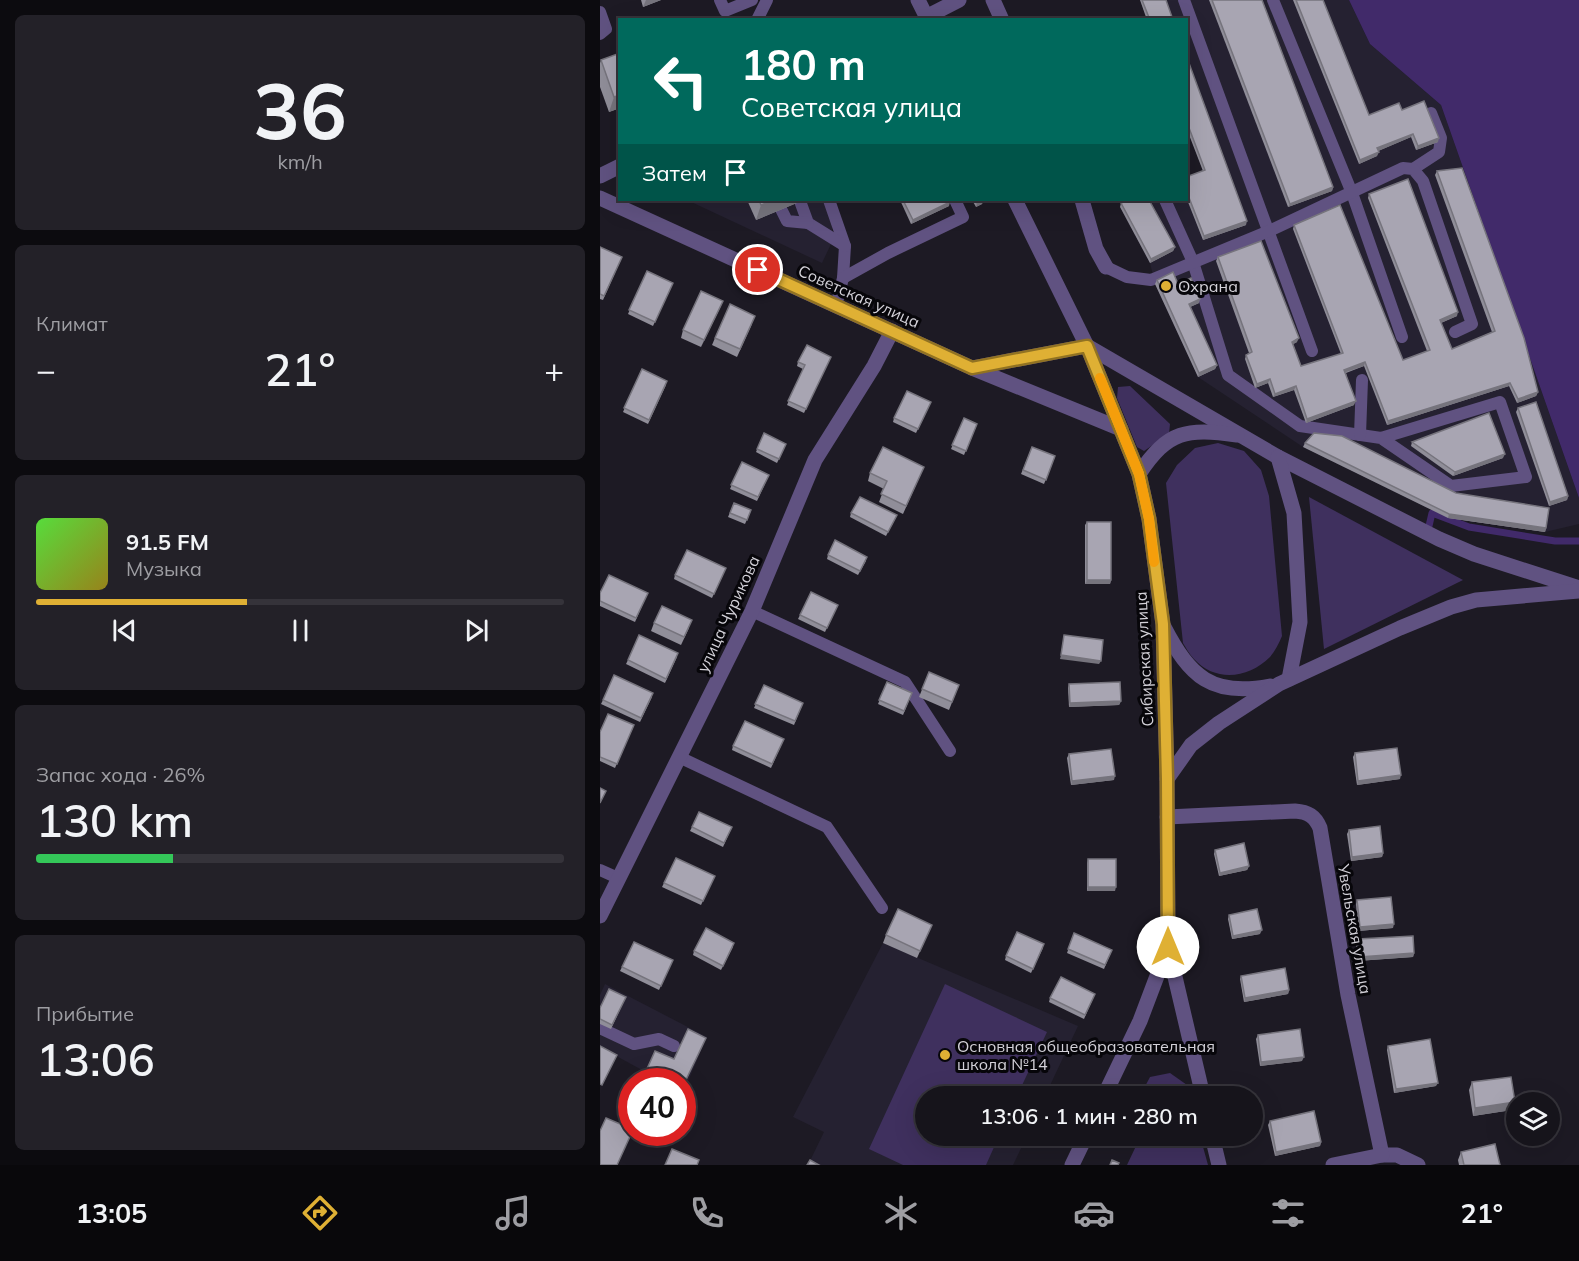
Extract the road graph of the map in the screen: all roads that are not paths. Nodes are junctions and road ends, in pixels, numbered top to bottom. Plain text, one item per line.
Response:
1 (720, 0) edge
2 (752, 0) edge
3 (766, 0) edge
4 (918, 0) edge
5 (958, 0) edge
6 (993, 0) edge
7 (1184, 0) edge
8 (1273, 0) edge
9 (600, 12) edge
10 (758, 18) edge
11 (925, 18) edge
12 (927, 18) edge
13 (1001, 18) edge
14 (600, 34) edge
15 (1431, 113) edge
16 (618, 167) edge
17 (1413, 169) junction
18 (600, 176) edge
19 (1352, 193) junction
20 (600, 198) edge
21 (800, 201) dead end
22 (829, 201) edge
23 (955, 201) edge
24 (1015, 201) edge
25 (1082, 201) edge
26 (1165, 201) edge
27 (781, 209) dead end
28 (808, 223) junction
29 (1269, 231) junction
30 (845, 246) junction
31 (1193, 262) junction
32 (1106, 267) joint
33 (843, 278) junction
34 (836, 306) junction
35 (892, 331) junction
36 (1455, 332) dead end
37 (1402, 337) dead end
38 (1087, 346) junction
39 (1312, 351) dead end
40 (972, 368) junction
41 (1362, 380) dead end
42 (1121, 429) junction
43 (1360, 435) junction
44 (1246, 436) junction
45 (1382, 438) junction
46 (1278, 457) junction
47 (1139, 474) junction
48 (1579, 589) edge
49 (752, 611) junction
50 (1163, 624) junction
51 (1284, 682) junction
52 (950, 751) dead end
53 (679, 757) junction
54 (1167, 779) junction
55 (1167, 817) junction
56 (600, 870) edge
57 (618, 878) junction
58 (882, 908) dead end
59 (600, 916) edge
60 (1168, 947) junction
61 (600, 1028) edge
62 (674, 1046) dead end
63 (1109, 1086) edge
64 (1201, 1086) edge
65 (1081, 1146) edge
66 (1214, 1146) edge
67 (1382, 1155) junction
68 (1072, 1165) edge
69 (1219, 1165) edge
70 (1333, 1165) edge
71 (1418, 1165) edge

1 - 2 lane
3 - 10 lane
4 - 11 street
5 - 12 street
6 - 13 street
7 - 29 lane
8 - 19 lane
9 - 14 lane
15 - 17 lane
16 - 18 street
17 - 19 lane
17 - 36 lane
19 - 29 lane
19 - 37 lane
20 - 34 street, Советская улица
21 - 28 lane
22 - 30 lane
23 - 33 lane
24 - 38 street, Сибирская улица
25 - 32 street
26 - 31 lane
27 - 28 lane
28 - 30 lane
29 - 31 lane
29 - 39 lane
30 - 33 lane
31 - 32 lane
31 - 43 lane
33 - 34 lane
34 - 35 street, Советская улица
35 - 40 street, Советская улица
35 - 49 street, улица Чурикова
38 - 40 street
38 - 42 street, Сибирская улица
38 - 44 street
40 - 42 street, Советская улица
41 - 43 lane
42 - 47 street, Сибирская улица
43 - 45 lane
44 - 46 street
44 - 47 street
45 - 45 lane
46 - 48 street
46 - 51 street
47 - 50 street, Сибирская улица
48 - 51 street
49 - 52 lane
49 - 53 street, улица Чурикова
50 - 51 street
50 - 54 street, Сибирская улица
51 - 54 street
53 - 57 street, улица Чурикова
53 - 58 lane
54 - 55 street, Сибирская улица
55 - 60 street, Сибирская улица
55 - 67 street, Увельская улица
56 - 57 lane
57 - 59 street, улица Чурикова
60 - 63 street, Сибирская улица
60 - 64 street
61 - 62 lane
65 - 68 street
66 - 69 street
67 - 70 street
67 - 71 street

